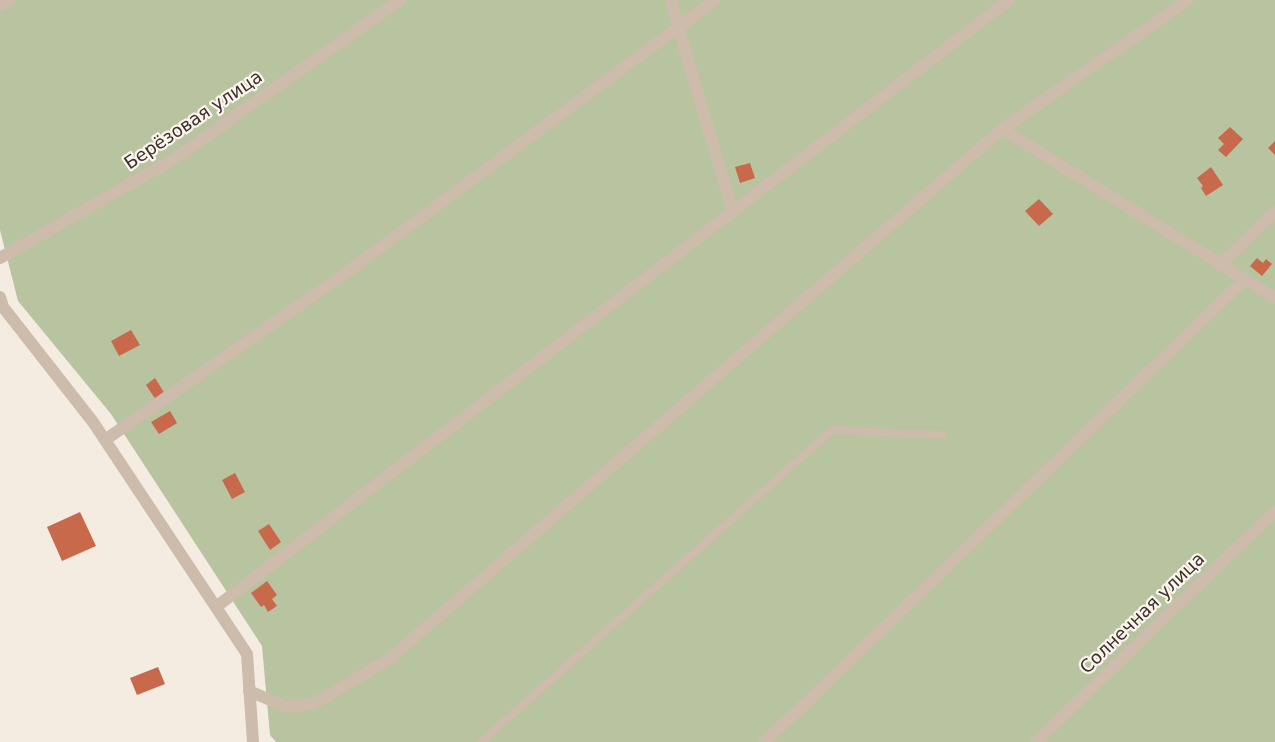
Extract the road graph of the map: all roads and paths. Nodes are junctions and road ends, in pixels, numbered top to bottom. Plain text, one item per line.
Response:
1 (10, 0) edge
2 (400, 0) edge
3 (671, 0) edge
4 (715, 0) edge
5 (1009, 0) edge
6 (1188, 0) edge
7 (0, 6) edge
8 (678, 27) junction
9 (1002, 129) junction
10 (1275, 211) edge
11 (733, 212) junction
12 (0, 258) edge
13 (1220, 265) junction
14 (1244, 280) junction
15 (0, 297) edge
16 (1275, 298) edge
17 (942, 435) dead end
18 (105, 440) junction
19 (1275, 511) edge
20 (216, 607) junction
21 (249, 691) junction
22 (253, 742) edge
23 (480, 742) edge
24 (764, 742) edge
25 (1036, 742) edge

1 - 7 street
2 - 12 street, Берёзовая улица
3 - 8 street
4 - 8 street
5 - 11 street
6 - 9 street
8 - 11 street
8 - 18 street
9 - 13 street
9 - 21 street
10 - 13 street
11 - 20 street
13 - 14 street
14 - 16 street
14 - 24 street
15 - 18 street
17 - 23 lane
18 - 20 street
19 - 25 street, Солнечная улица
20 - 21 street
21 - 22 street

